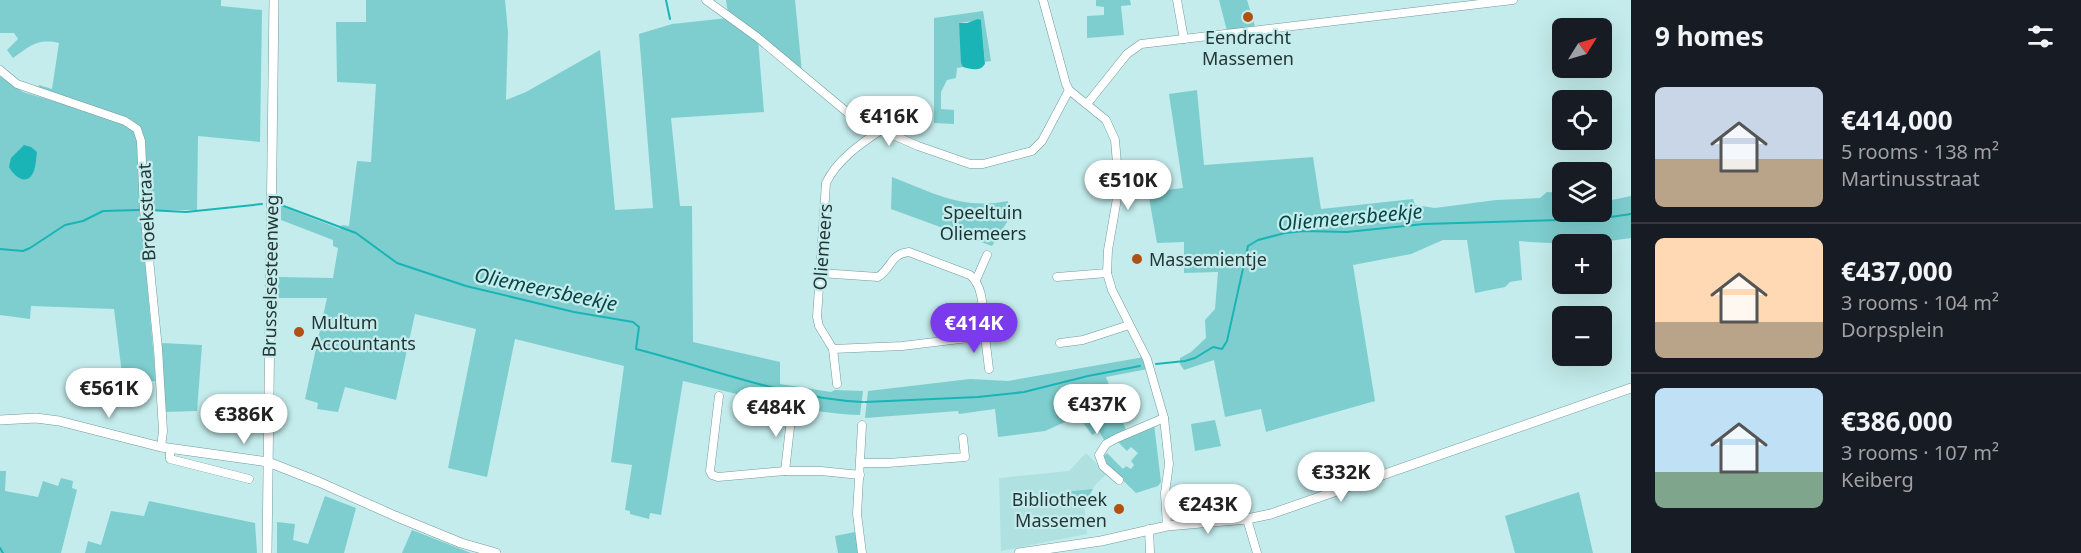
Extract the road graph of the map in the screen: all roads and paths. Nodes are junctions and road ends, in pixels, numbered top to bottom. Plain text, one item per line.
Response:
1 (274, 0) edge
2 (706, 0) edge
3 (1043, 0) edge
4 (1177, 0) edge
5 (1513, 0) edge
6 (1184, 39) junction
7 (0, 70) edge
8 (1069, 90) junction
9 (1087, 104) junction
10 (881, 130) junction
11 (987, 255) dead end
12 (820, 273) junction
13 (1107, 273) junction
14 (1057, 277) dead end
15 (976, 280) junction
16 (1129, 325) junction
17 (985, 336) junction
18 (1060, 343) dead end
19 (833, 349) junction
20 (988, 369) dead end
21 (837, 384) dead end
22 (1631, 388) edge
23 (719, 396) dead end
24 (792, 410) dead end
25 (1164, 418) junction
26 (0, 420) edge
27 (862, 425) dead end
28 (963, 438) dead end
29 (166, 448) junction
30 (268, 462) junction
31 (861, 463) junction
32 (785, 471) junction
33 (860, 476) junction
34 (249, 479) dead end
35 (1119, 480) dead end
36 (1247, 519) junction
37 (1167, 526) junction
38 (1149, 529) junction
39 (267, 553) edge
40 (496, 553) edge
41 (862, 553) edge
42 (1019, 553) edge
43 (1150, 553) edge
44 (1257, 553) edge

1 - 30 main road, Brusselsesteenweg
2 - 10 street
3 - 8 street
4 - 6 street
5 - 6 street
6 - 9 street
7 - 29 street, Broekstraat
8 - 9 street
8 - 10 street
9 - 13 street
10 - 12 street, Oliemeers
11 - 15 street
12 - 15 street
12 - 19 street, Oliemeers
13 - 14 street
13 - 16 street
15 - 17 street
16 - 18 street
16 - 25 street
17 - 19 street
17 - 20 street
19 - 21 street, Oliemeers
22 - 36 main road
23 - 32 street
24 - 32 street
25 - 35 street
25 - 37 street
26 - 29 main road
27 - 31 street
28 - 31 street
29 - 30 main road
29 - 34 street
30 - 39 main road, Brusselsesteenweg
30 - 40 main road
31 - 33 street
32 - 33 street
33 - 41 street
36 - 37 main road
36 - 44 street
37 - 38 main road
38 - 42 main road
38 - 43 street

